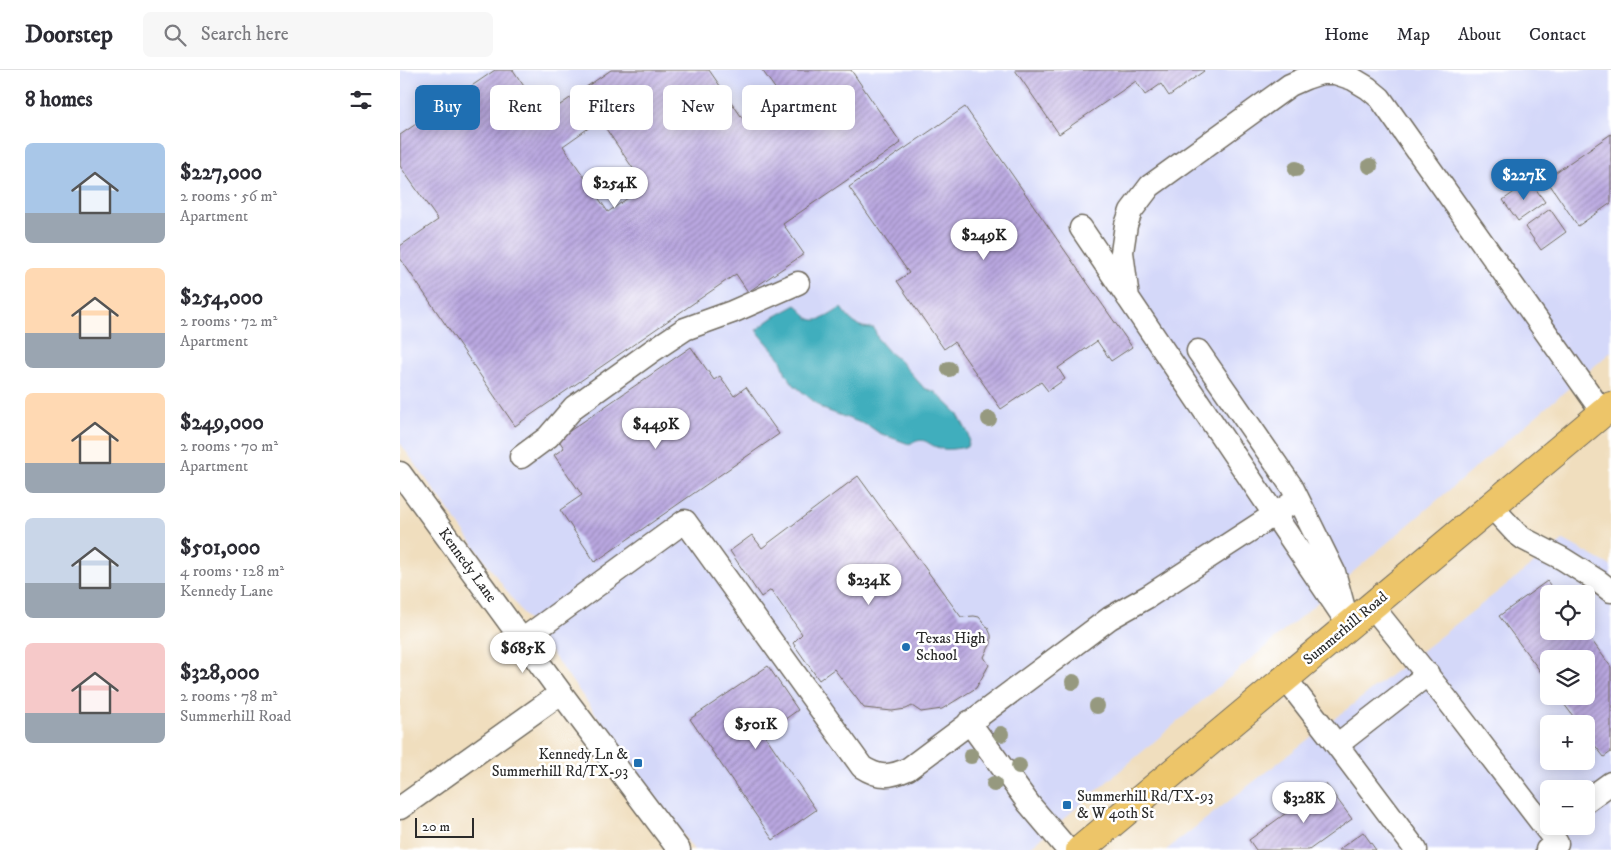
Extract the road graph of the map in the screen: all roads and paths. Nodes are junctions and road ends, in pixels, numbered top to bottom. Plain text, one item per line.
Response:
1 (1322, 71) edge
2 (1080, 228) dead end
3 (798, 283) dead end
4 (1128, 298) junction
5 (1198, 351) dead end
6 (1607, 410) edge
7 (520, 457) dead end
8 (400, 473) edge
9 (1298, 499) junction
10 (1492, 506) junction
11 (1275, 516) junction
12 (1611, 592) edge
13 (1372, 606) junction
14 (1349, 625) junction
15 (522, 640) junction
16 (1428, 674) junction
17 (1285, 678) junction
18 (560, 694) junction
19 (969, 722) junction
20 (1337, 745) junction
21 (1611, 783) edge
22 (1595, 795) edge
23 (400, 808) edge
24 (1557, 840) edge
25 (667, 846) edge
26 (1068, 850) edge
27 (1080, 850) edge
28 (1416, 850) edge

1 - 4 street
1 - 6 street
2 - 4 street
3 - 7 street
4 - 11 street
5 - 9 street
6 - 10 main road, Summerhill Road
8 - 15 street, Kennedy Lane
9 - 11 street
9 - 14 street
10 - 12 street
10 - 13 main road, Summerhill Road
11 - 14 street
11 - 19 street
13 - 14 main road, Summerhill Road
13 - 16 street
14 - 17 main road, Summerhill Road
15 - 18 street, Kennedy Lane
15 - 19 street
16 - 20 street
16 - 24 street
17 - 20 street
17 - 27 main road, Summerhill Road
18 - 23 street
18 - 25 street, Kennedy Lane
19 - 26 street
20 - 28 street
21 - 22 street

